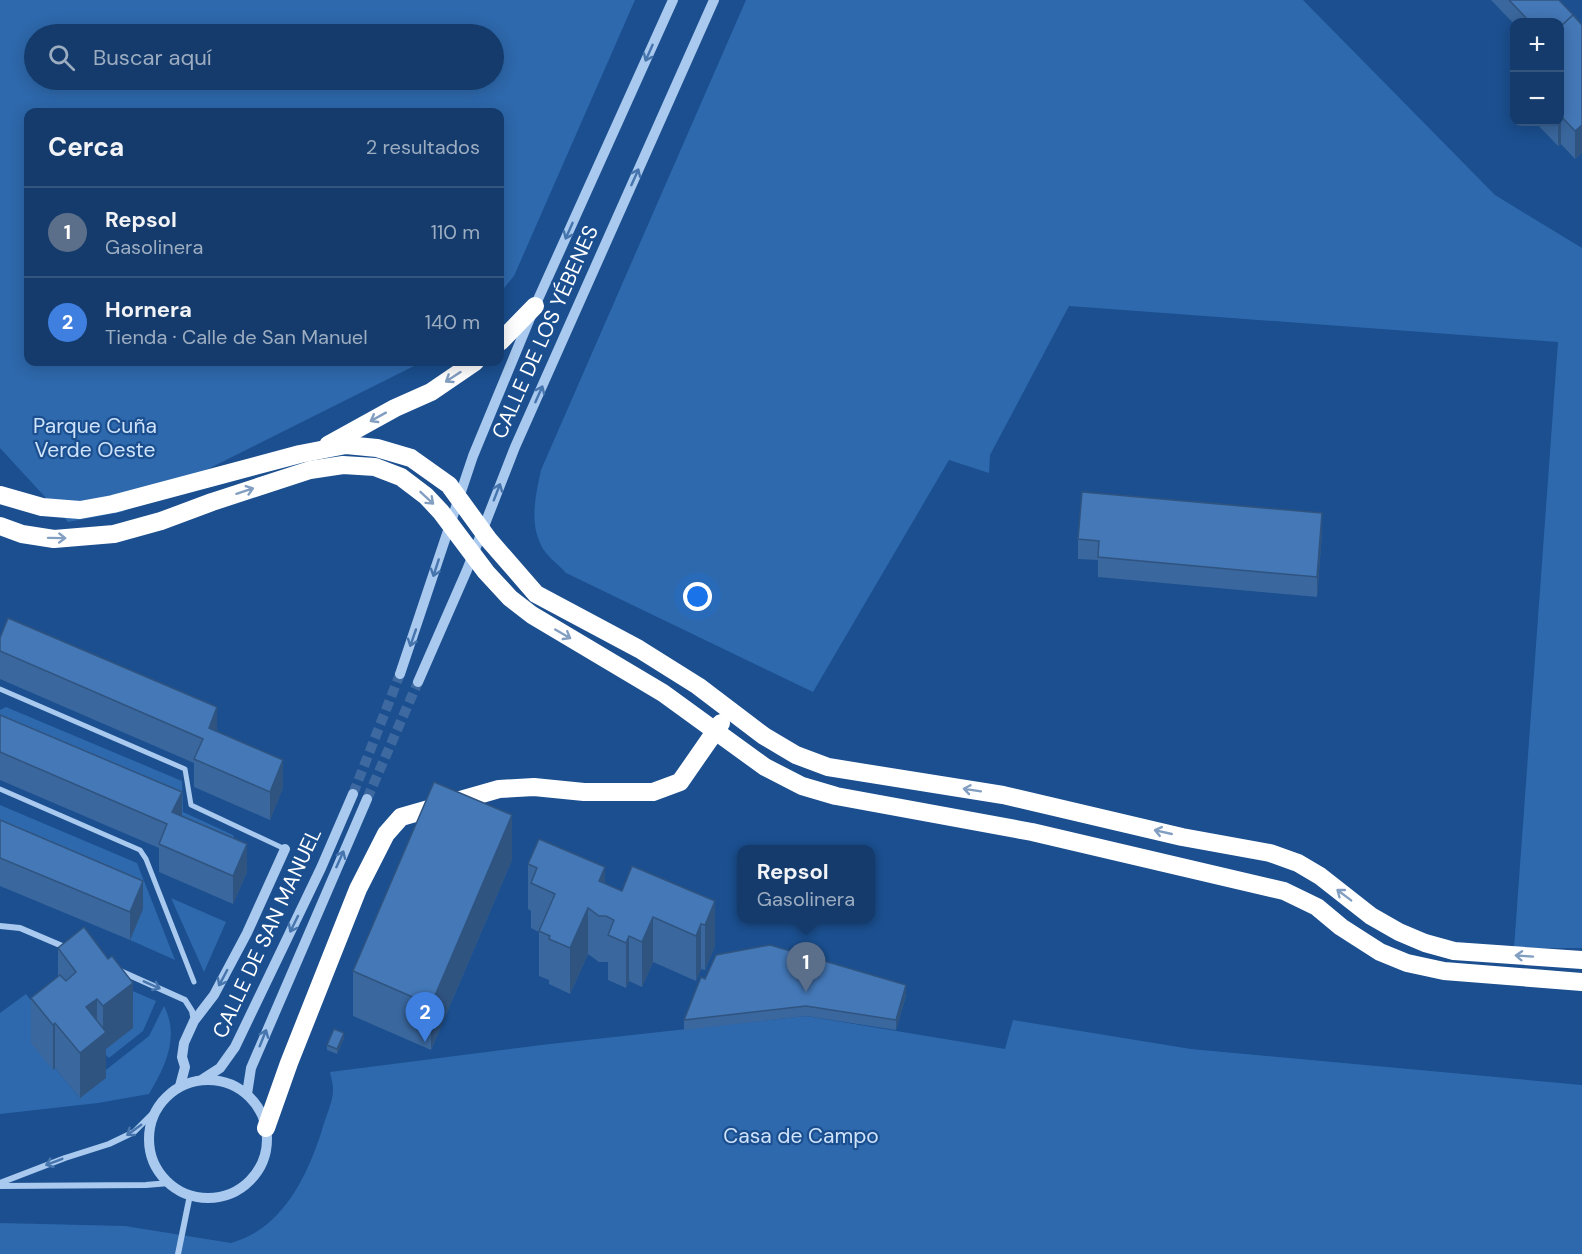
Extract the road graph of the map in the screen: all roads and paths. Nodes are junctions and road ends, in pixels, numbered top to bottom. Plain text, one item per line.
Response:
1 (673, 0) edge
2 (714, 0) edge
3 (535, 306) junction
4 (504, 338) edge
5 (469, 366) edge
6 (319, 450) junction
7 (0, 495) edge
8 (459, 498) junction
9 (450, 525) junction
10 (0, 526) edge
11 (482, 531) junction
12 (473, 555) junction
13 (400, 674) tunnel mouth
14 (418, 682) tunnel mouth
15 (0, 689) edge
16 (729, 710) junction
17 (712, 729) junction
18 (0, 789) edge
19 (353, 794) tunnel mouth
20 (367, 799) tunnel mouth
21 (285, 849) joint
22 (0, 926) edge
23 (78, 952) edge
24 (1582, 960) edge
25 (108, 966) edge
26 (194, 982) dead end
27 (1582, 982) edge
28 (194, 1021) junction
29 (203, 1079) junction
30 (180, 1086) junction
31 (247, 1094) junction
32 (156, 1111) junction
33 (265, 1122) junction
34 (169, 1183) junction
35 (0, 1184) edge
36 (190, 1195) junction
37 (178, 1254) edge

1 -> 3 street, CALLE DE LOS YÉBENES
11 -> 2 street, CALLE DE LOS YÉBENES
3 - 4 highway
3 - 8 street, CALLE DE LOS YÉBENES
5 -> 6 highway
6 - 7 highway
6 - 8 highway
8 - 9 street, CALLE DE LOS YÉBENES
8 - 11 highway
10 -> 9 highway
9 - 12 highway
9 -> 13 street, CALLE DE LOS YÉBENES
11 - 12 street, CALLE DE LOS YÉBENES
11 - 16 highway
12 - 14 street, CALLE DE LOS YÉBENES
12 -> 17 highway
15 - 21 street
16 - 17 highway
24 -> 16 highway
17 - 27 highway
17 - 33 highway
18 - 26 street
19 -> 29 street, CALLE DE SAN MANUEL
31 -> 20 street, CALLE DE SAN MANUEL
21 -> 28 street
22 - 23 street
25 -> 28 street
28 - 30 street
29 - 30 street
29 - 31 street
30 - 32 street
31 - 33 street
32 - 34 street
32 -> 35 street
33 - 36 street
34 - 35 street
34 - 36 street
36 - 37 street

